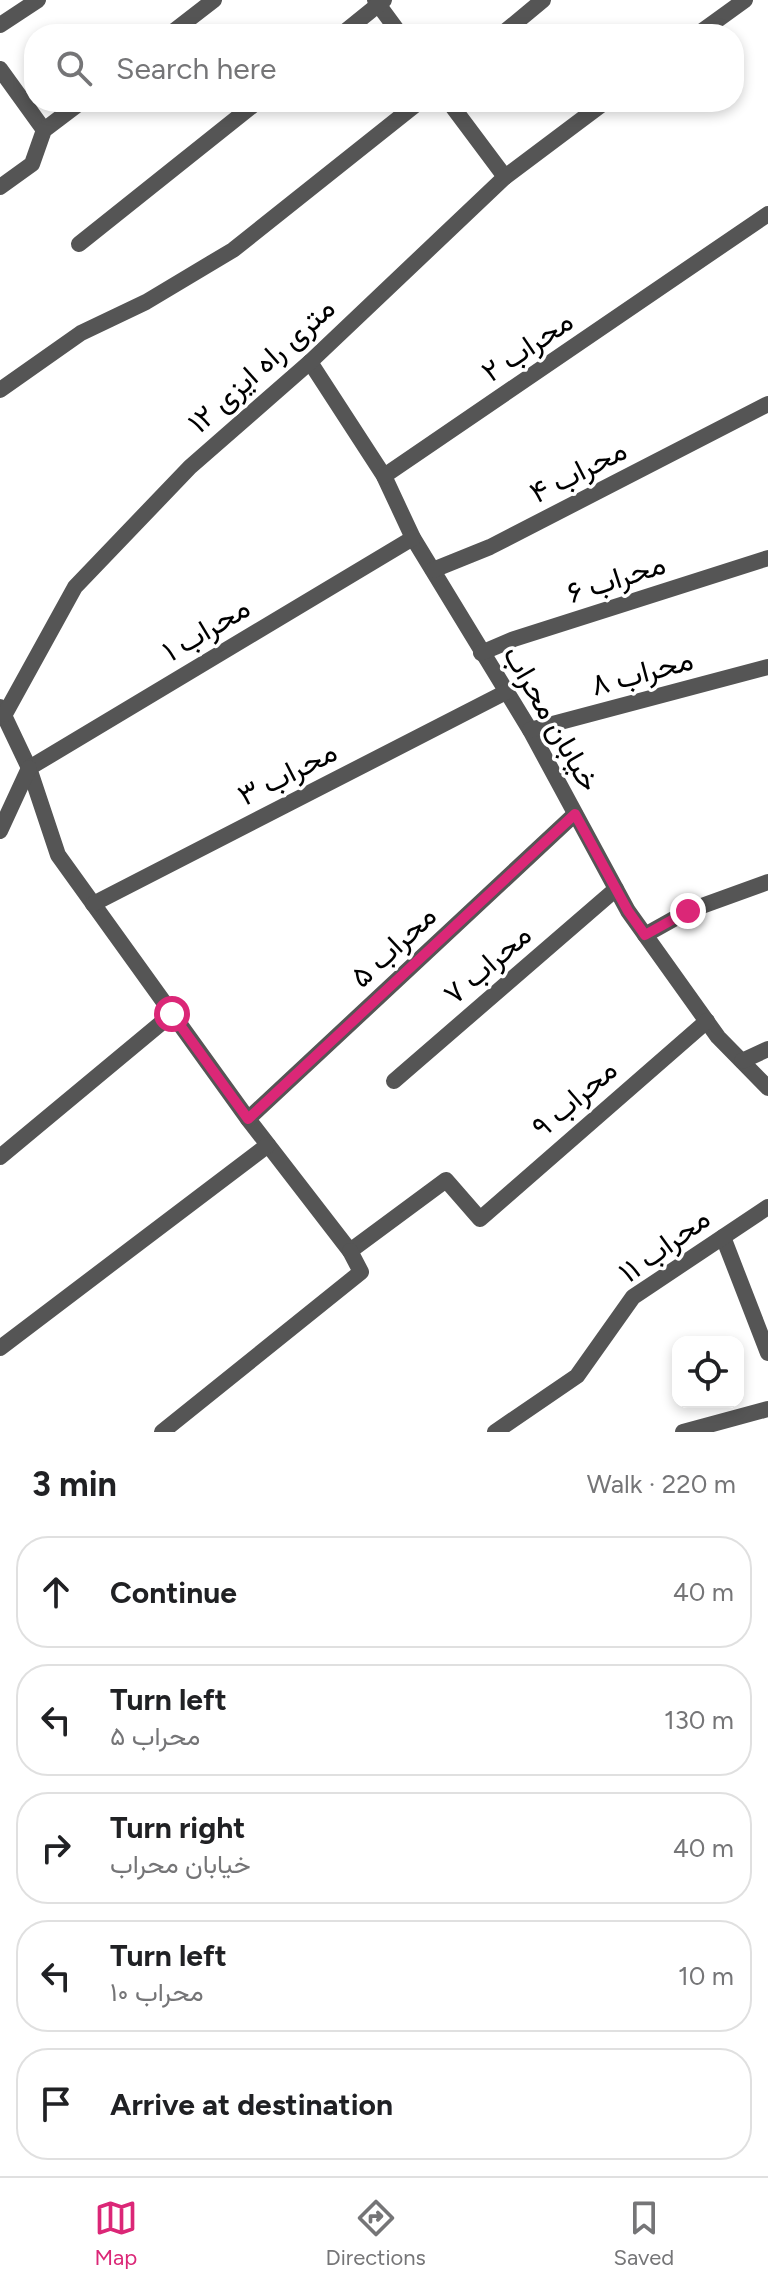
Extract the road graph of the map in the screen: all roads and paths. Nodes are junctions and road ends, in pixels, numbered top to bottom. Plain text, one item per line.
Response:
1 (38, 0) edge
2 (214, 0) edge
3 (543, 0) edge
4 (745, 0) edge
5 (379, 2) edge
6 (183, 24) edge
7 (354, 24) edge
8 (393, 24) edge
9 (514, 24) edge
10 (712, 24) edge
11 (0, 25) edge
12 (0, 69) edge
13 (24, 102) edge
14 (31, 112) edge
15 (68, 112) edge
16 (244, 112) edge
17 (406, 112) edge
18 (456, 112) edge
19 (592, 112) edge
20 (44, 130) junction
21 (505, 177) junction
22 (0, 187) edge
23 (768, 214) edge
24 (79, 244) dead end
25 (310, 362) junction
26 (0, 390) edge
27 (768, 404) edge
28 (384, 476) junction
29 (413, 538) junction
30 (768, 558) edge
31 (433, 570) junction
32 (481, 653) junction
33 (768, 667) edge
34 (506, 692) junction
35 (2, 710) edge
36 (530, 730) junction
37 (29, 768) junction
38 (575, 814) junction
39 (0, 831) edge
40 (768, 882) edge
41 (616, 889) junction
42 (93, 904) junction
43 (645, 935) junction
44 (172, 1014) junction
45 (707, 1021) junction
46 (768, 1049) edge
47 (742, 1061) junction
48 (394, 1081) dead end
49 (768, 1088) edge
50 (248, 1119) junction
51 (268, 1145) junction
52 (0, 1157) edge
53 (768, 1207) edge
54 (723, 1237) junction
55 (350, 1251) junction
56 (0, 1348) edge
57 (768, 1353) edge
58 (768, 1409) edge
59 (162, 1432) edge
60 (495, 1432) edge
61 (683, 1432) edge

1 - 11 street
2 - 6 street
3 - 9 street
4 - 10 street
5 - 7 street
5 - 8 street
12 - 13 street
14 - 20 street
15 - 20 street
16 - 24 street
17 - 26 street
18 - 21 street
19 - 21 street, ۱۲ متری راه ایزی
20 - 22 street
21 - 25 street, ۱۲ متری راه ایزی
23 - 28 street, محراب ۲
25 - 28 street, خیابان محراب
25 - 35 street, ۱۲ متری راه ایزی
27 - 31 street, محراب ۴
28 - 29 street, خیابان محراب
29 - 31 street, خیابان محراب
29 - 37 street, محراب ۱
30 - 32 street, محراب ۶
31 - 32 street, خیابان محراب
32 - 34 street, خیابان محراب
33 - 36 street, محراب ۸
34 - 36 street, خیابان محراب
34 - 42 street, محراب ۳
35 - 37 street
36 - 38 street, خیابان محراب
37 - 39 street
37 - 42 street
38 - 41 street, خیابان محراب
38 - 50 street, محراب ۵
40 - 43 street
41 - 43 street, خیابان محراب
41 - 48 street, محراب ۷
42 - 44 street
43 - 45 street, خیابان محراب
44 - 50 street
44 - 52 street
45 - 47 street, خیابان محراب
45 - 55 street, محراب ۹
46 - 47 street
47 - 49 street, خیابان محراب
50 - 51 street
51 - 55 street
51 - 56 street
53 - 54 street, محراب ۱۱
54 - 57 street
54 - 60 street, محراب ۱۱
55 - 59 street
58 - 61 street

